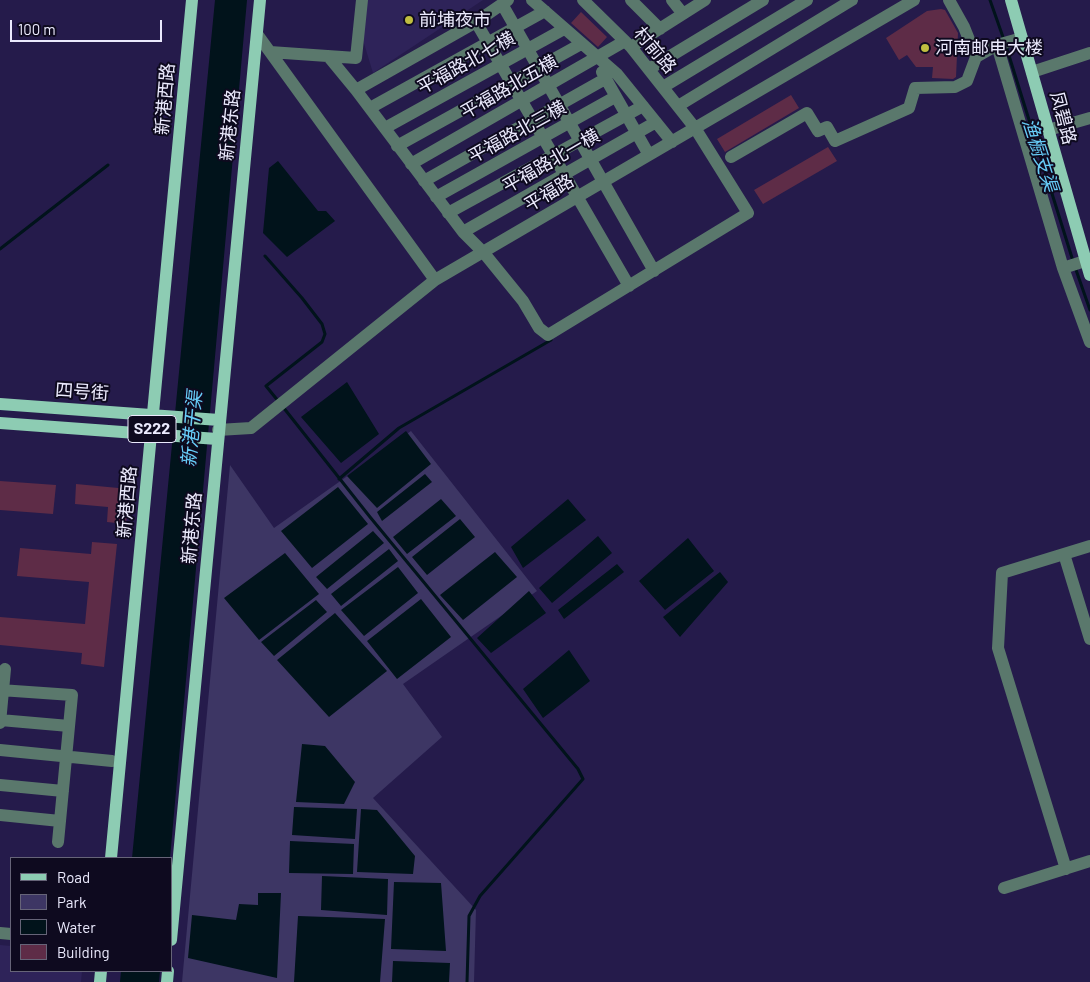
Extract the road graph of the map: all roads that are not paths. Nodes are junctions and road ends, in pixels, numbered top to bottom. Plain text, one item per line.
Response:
1 (192, 0) edge
2 (260, 0) edge
3 (362, 0) edge
4 (532, 0) edge
5 (583, 0) edge
6 (630, 0) edge
7 (672, 0) edge
8 (705, 0) edge
9 (763, 0) edge
10 (808, 0) edge
11 (852, 0) edge
12 (914, 0) edge
13 (949, 0) edge
14 (1011, 0) edge
15 (505, 2) edge
16 (545, 11) junction
17 (683, 14) junction
18 (476, 22) junction
19 (515, 28) junction
20 (660, 28) junction
21 (564, 29) junction
22 (257, 34) junction
23 (1017, 39) junction
24 (488, 43) junction
25 (581, 44) junction
26 (628, 44) junction
27 (997, 45) junction
28 (527, 49) junction
29 (270, 52) junction
30 (1090, 53) edge
31 (328, 56) junction
32 (976, 57) junction
33 (596, 58) junction
34 (500, 64) junction
35 (537, 67) junction
36 (649, 69) junction
37 (1032, 72) junction
38 (605, 79) junction
39 (511, 82) junction
40 (548, 85) junction
41 (663, 87) junction
42 (356, 90) junction
43 (615, 97) junction
44 (522, 100) junction
45 (559, 105) junction
46 (643, 106) junction
47 (678, 106) junction
48 (370, 108) junction
49 (626, 115) junction
50 (1090, 118) edge
51 (533, 120) junction
52 (656, 122) junction
53 (569, 123) junction
54 (385, 128) junction
55 (695, 128) junction
56 (1048, 130) junction
57 (636, 133) junction
58 (543, 137) junction
59 (580, 140) junction
60 (672, 142) junction
61 (398, 146) junction
62 (553, 155) junction
63 (649, 155) junction
64 (731, 158) dead end
65 (590, 159) junction
66 (411, 164) junction
67 (564, 174) junction
68 (424, 181) junction
69 (604, 182) junction
70 (436, 197) junction
71 (577, 197) junction
72 (448, 213) junction
73 (463, 232) junction
74 (484, 253) junction
75 (1085, 261) junction
76 (1063, 268) junction
77 (654, 271) junction
78 (1090, 275) edge
79 (435, 280) junction
80 (629, 286) junction
81 (1090, 342) edge
82 (0, 404) edge
83 (0, 423) edge
84 (218, 430) junction
85 (1090, 546) edge
86 (1064, 554) junction
87 (1090, 639) edge
88 (5, 669) dead end
89 (2, 690) edge
90 (0, 721) edge
91 (69, 726) junction
92 (0, 750) edge
93 (66, 756) junction
94 (112, 761) dead end
95 (0, 786) edge
96 (63, 791) junction
97 (0, 815) edge
98 (60, 821) junction
99 (58, 842) dead end
100 (111, 857) edge
101 (1090, 861) edge
102 (1066, 868) junction
103 (1004, 888) dead end
104 (172, 929) edge

1 - 100 main road, 新港西路 / S222
2 - 22 main road, 新港东路
3 - 31 street
4 - 16 street
5 - 26 street, 村前路
6 - 20 street
7 - 17 street
8 - 17 street, 平福路北五横
9 - 36 street
10 - 41 street
11 - 47 street
12 - 55 street, 平福路
13 - 32 street
14 - 23 main road, 凤碧路
15 - 18 street
15 - 19 street
16 - 19 street
16 - 21 street
17 - 20 street, 平福路北五横
18 - 24 street
18 - 42 street
19 - 24 street
19 - 28 street
20 - 26 street, 平福路北五横
21 - 25 street
21 - 28 street, 平福路北七横
22 - 29 street
22 - 84 main road, 新港东路
23 - 27 street
23 - 37 main road, 凤碧路
24 - 34 street
24 - 48 street
25 - 33 street
25 - 35 street
26 - 33 street, 平福路北五横
26 - 36 street, 村前路
27 - 32 street
27 - 76 street
28 - 34 street, 平福路北七横
28 - 35 street
29 - 31 street
29 - 79 street
30 - 37 street
31 - 42 street
32 - 64 street
33 - 38 street
33 - 40 street, 平福路北五横
33 - 46 street
34 - 39 street
34 - 54 street, 平福路北七横
35 - 39 street
35 - 40 street
36 - 41 street, 村前路
37 - 56 main road, 凤碧路
38 - 43 street
38 - 45 street
39 - 44 street
39 - 61 street
40 - 44 street, 平福路北五横
40 - 45 street
41 - 47 street, 村前路
42 - 48 street
43 - 49 street
43 - 53 street, 平福路北三横
44 - 51 street
44 - 66 street, 平福路北五横
45 - 51 street
45 - 53 street
46 - 49 street
46 - 52 street
47 - 55 street, 村前路
48 - 54 street
49 - 57 street
49 - 59 street
50 - 56 street
51 - 58 street
51 - 68 street
52 - 57 street, 平福路北一横
52 - 60 street
53 - 58 street, 平福路北三横
53 - 59 street
54 - 61 street
55 - 60 street, 平福路
55 - 77 street, 村前路
56 - 75 main road, 凤碧路
57 - 63 street
57 - 65 street, 平福路北一横
58 - 62 street
58 - 70 street, 平福路北三横
59 - 62 street
59 - 65 street
60 - 63 street, 平福路
61 - 66 street
62 - 67 street
62 - 72 street
63 - 69 street, 平福路
65 - 67 street, 平福路北一横
65 - 69 street
66 - 68 street
67 - 71 street
67 - 73 street, 平福路北一横
68 - 70 street
69 - 71 street, 平福路
69 - 77 street
70 - 72 street
71 - 74 street, 平福路
71 - 80 street
72 - 73 street
73 - 74 street
74 - 79 street, 平福路
74 - 80 street
75 - 76 street
75 - 78 main road, 凤碧路
76 - 81 street
77 - 80 street
79 - 84 street, 平福路
82 - 84 main road, 四号街
83 - 84 main road, 四号街
84 - 104 main road, 新港东路
85 - 86 street
86 - 87 street
86 - 102 street
88 - 89 street
89 - 90 street
89 - 91 street
90 - 91 street
91 - 93 street
92 - 93 street
93 - 94 street
93 - 96 street
95 - 96 street
96 - 98 street
97 - 98 street
98 - 99 street
101 - 102 street
102 - 103 street

